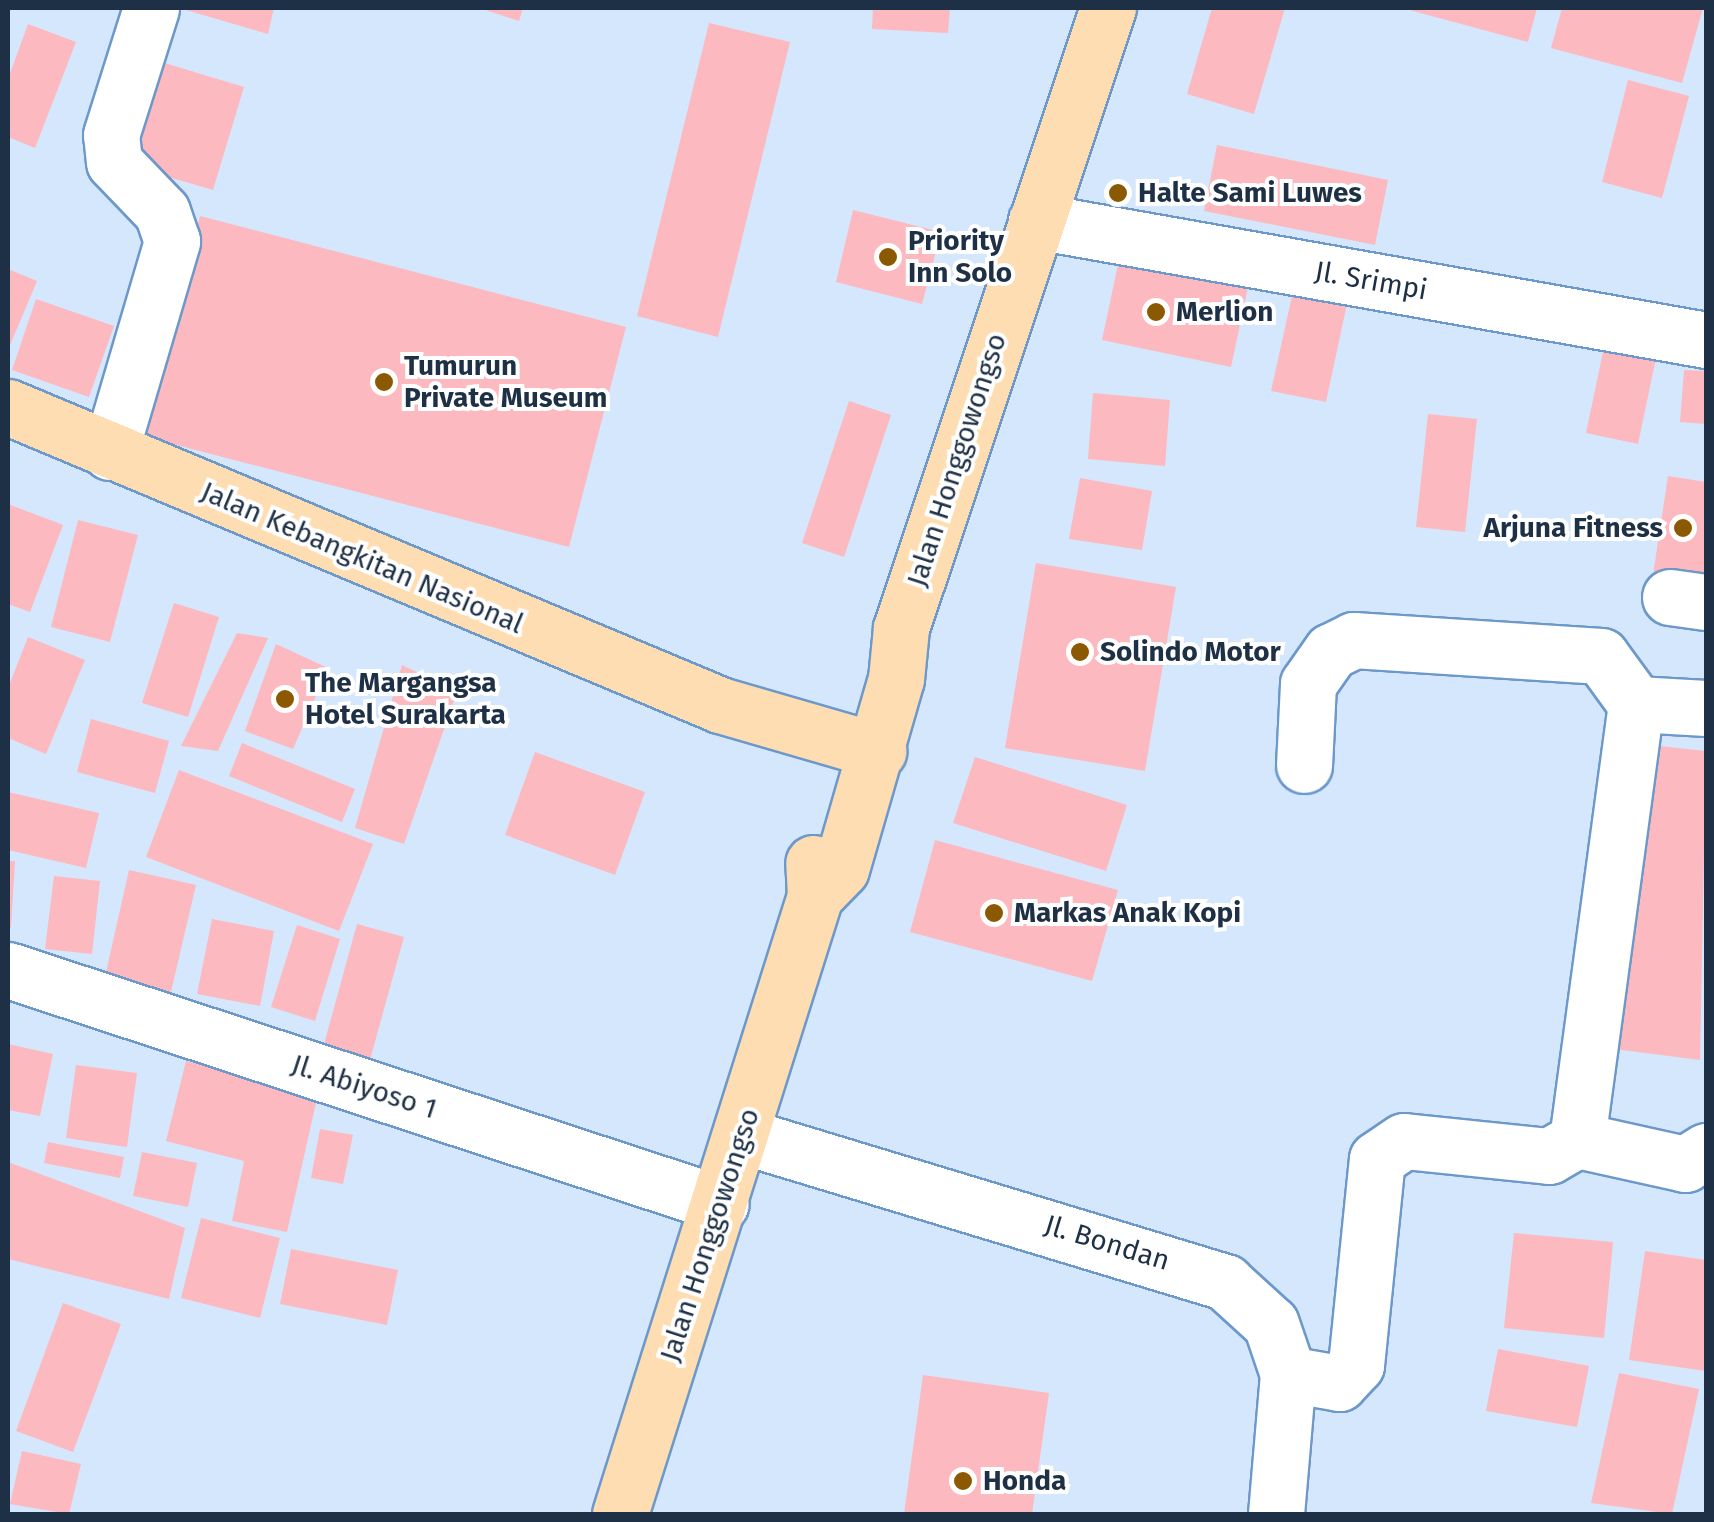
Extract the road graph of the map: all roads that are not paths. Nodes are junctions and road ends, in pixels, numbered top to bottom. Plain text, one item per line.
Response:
1 (151, 8) edge
2 (1108, 8) edge
3 (1036, 221) junction
4 (1706, 340) edge
5 (8, 407) edge
6 (110, 452) junction
7 (1636, 704) junction
8 (1706, 708) edge
9 (856, 759) junction
10 (1304, 765) dead end
11 (8, 970) edge
12 (743, 1136) junction
13 (1577, 1140) junction
14 (1706, 1152) edge
15 (721, 1204) junction
16 (1288, 1374) junction
17 (620, 1514) edge
18 (1276, 1514) edge

1 - 6 street
2 - 3 main road, Jalan Honggowongso
3 - 4 street, Jl. Srimpi
3 - 9 main road, Jalan Honggowongso
5 - 6 main road, Jalan Kebangkitan Nasional
6 - 9 main road, Jalan Kebangkitan Nasional
7 - 8 street
7 - 10 street
7 - 13 street
9 - 12 main road, Jalan Honggowongso
11 - 15 street, Jl. Abiyoso 1
12 - 15 main road, Jalan Honggowongso
12 - 16 street, Jl. Bondan
13 - 14 street
13 - 16 street
15 - 17 main road, Jalan Honggowongso
16 - 18 street, Jl. Bondan

